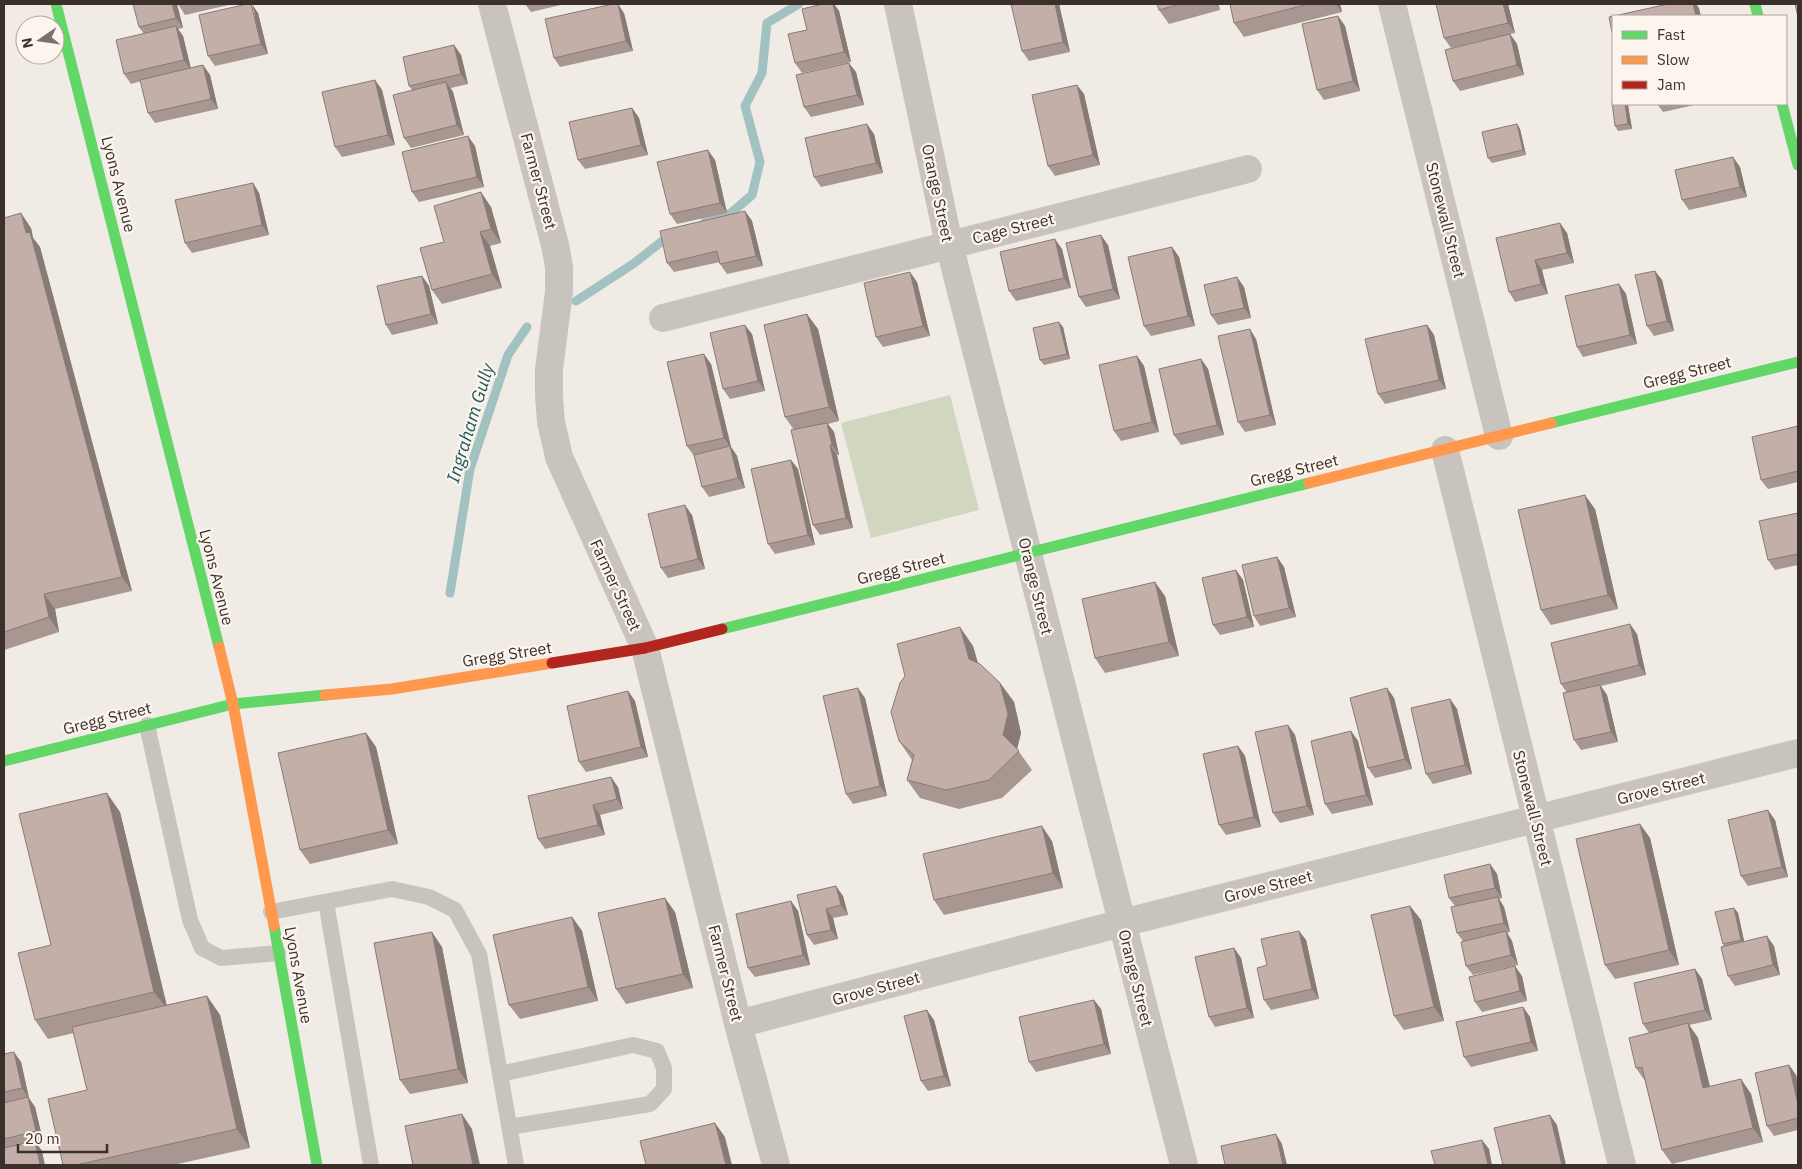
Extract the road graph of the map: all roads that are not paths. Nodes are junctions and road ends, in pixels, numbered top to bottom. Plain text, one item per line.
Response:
1 (56, 4) edge
2 (492, 4) edge
3 (898, 4) edge
4 (1392, 4) edge
5 (1782, 105) edge
6 (1798, 165) edge
7 (1248, 169) dead end
8 (949, 244) junction
9 (663, 318) dead end
10 (1798, 362) edge
11 (1499, 436) junction
12 (1445, 450) junction
13 (1028, 553) junction
14 (645, 648) junction
15 (233, 704) junction
16 (147, 725) junction
17 (1798, 753) edge
18 (4, 761) edge
19 (1535, 820) junction
20 (326, 902) junction
21 (271, 912) junction
22 (1122, 923) junction
23 (278, 953) junction
24 (738, 1024) junction
25 (500, 1074) junction
26 (509, 1128) junction
27 (316, 1165) edge
28 (372, 1165) edge
29 (516, 1165) edge
30 (776, 1165) edge
31 (1184, 1165) edge
32 (1622, 1165) edge

1 - 15 street, Lyons Avenue
2 - 14 street, Farmer Street
3 - 8 street, Orange Street
4 - 11 street, Stonewall Street
5 - 6 street
7 - 8 street, Cage Street
8 - 9 street, Cage Street
8 - 13 street, Orange Street
10 - 11 street, Gregg Street
11 - 12 street, Gregg Street
12 - 13 street, Gregg Street
12 - 19 street, Stonewall Street
13 - 14 street, Gregg Street
13 - 22 street, Orange Street
14 - 15 street, Gregg Street
14 - 24 street, Farmer Street
15 - 16 street, Gregg Street
15 - 21 street, Lyons Avenue
16 - 18 street, Gregg Street
16 - 23 lane
17 - 19 street, Grove Street
19 - 22 street, Grove Street
19 - 32 street, Stonewall Street
20 - 21 lane
20 - 25 lane
20 - 28 lane
21 - 23 street, Lyons Avenue
22 - 24 street, Grove Street
22 - 31 street, Orange Street
23 - 27 street, Lyons Avenue
24 - 30 street, Farmer Street
25 - 26 lane
25 - 26 lane
26 - 29 lane

